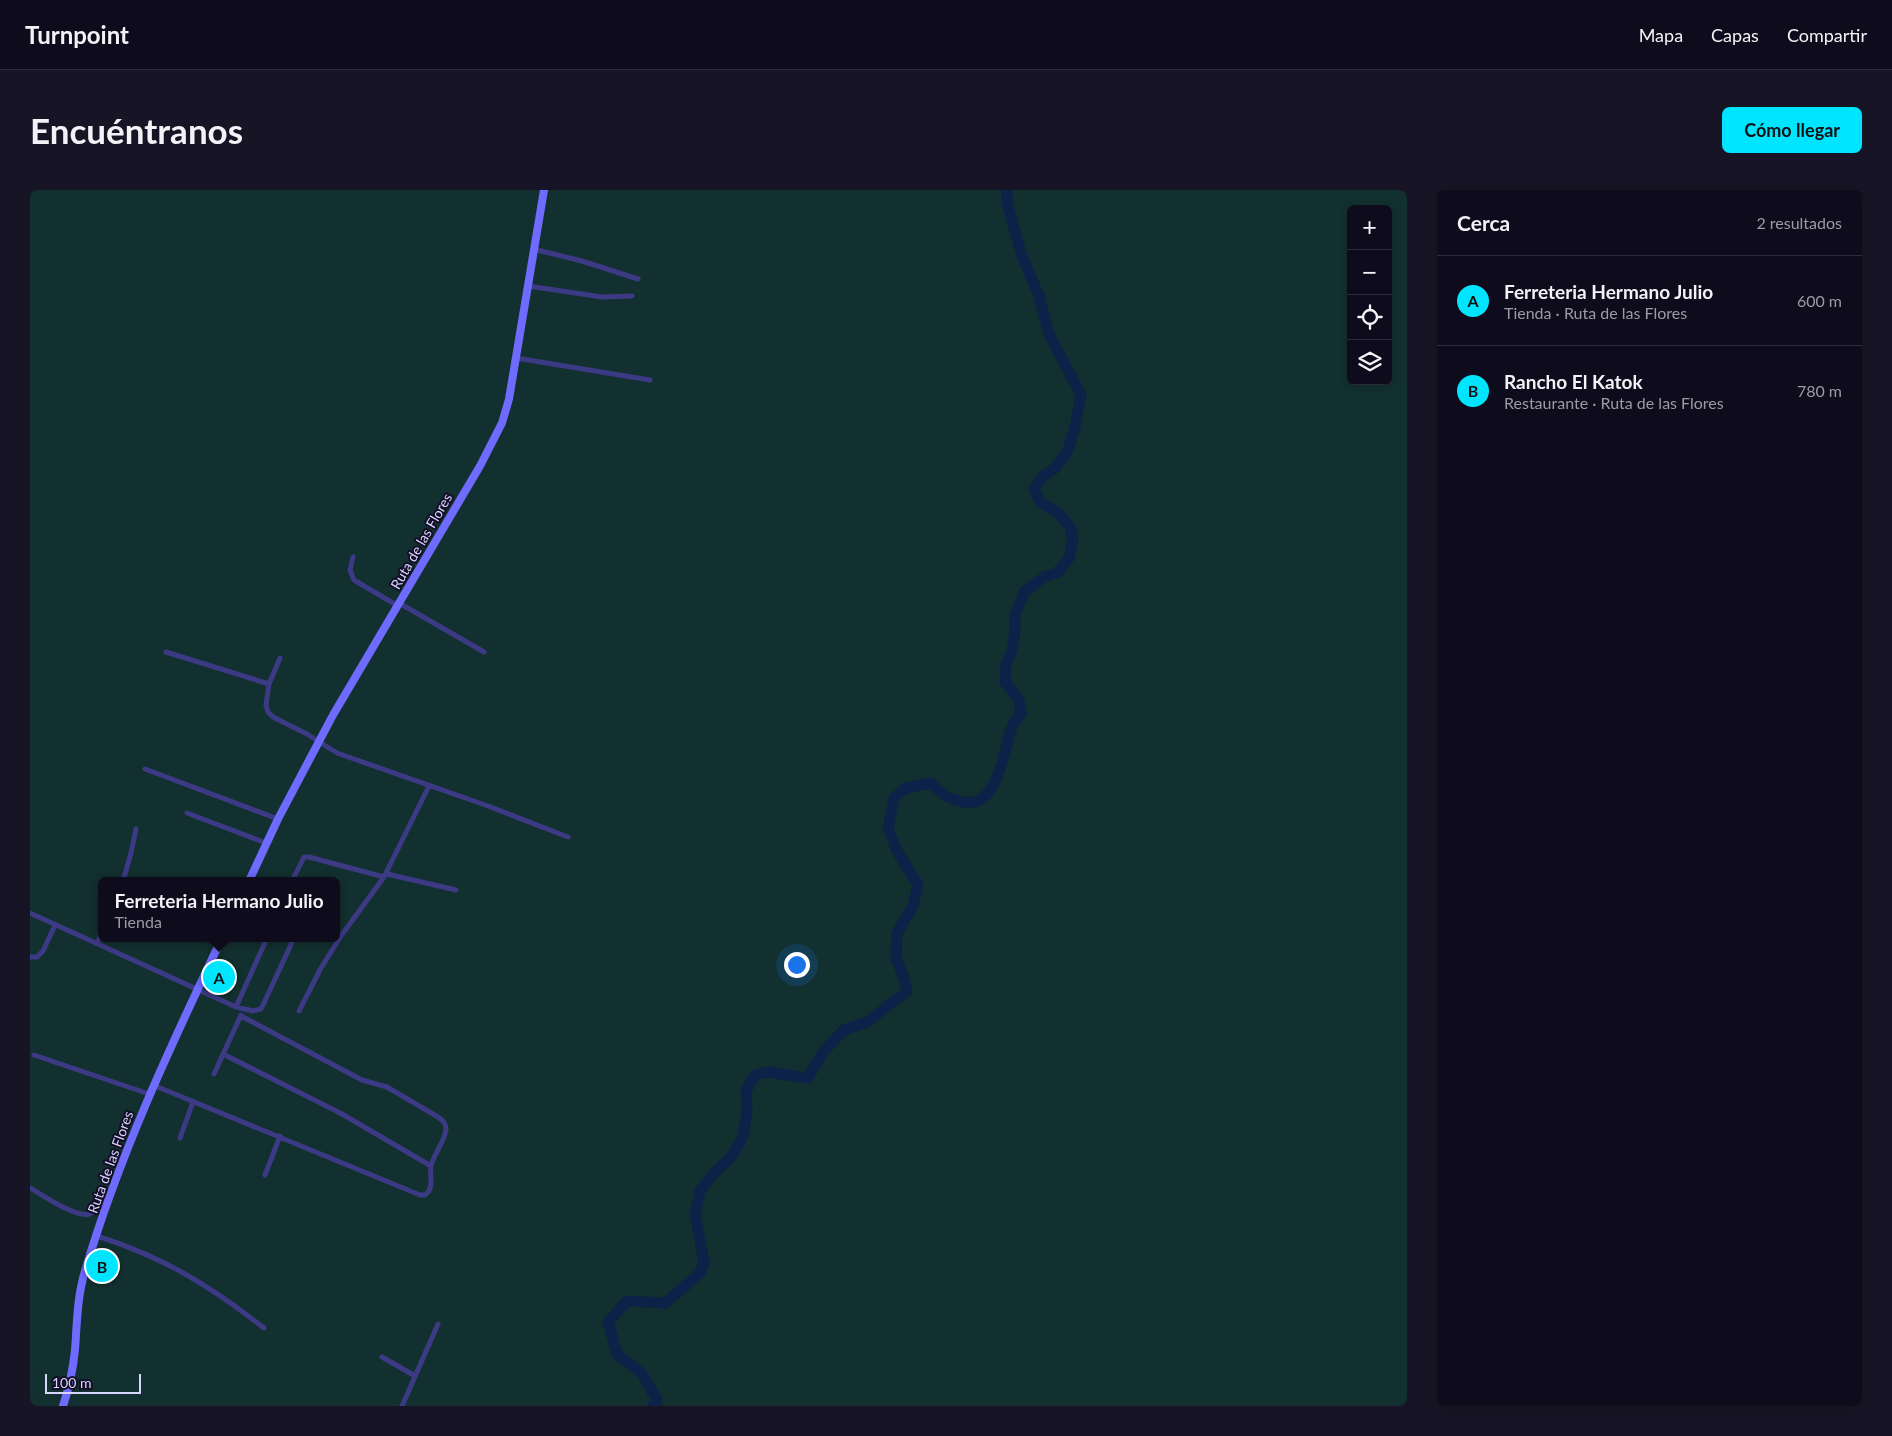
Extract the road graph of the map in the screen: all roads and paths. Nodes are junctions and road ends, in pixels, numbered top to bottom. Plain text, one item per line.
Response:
1 (544, 190) edge
2 (533, 250) junction
3 (638, 278) dead end
4 (528, 286) junction
5 (632, 296) dead end
6 (516, 358) junction
7 (650, 380) dead end
8 (353, 557) dead end
9 (398, 604) junction
10 (166, 652) dead end
11 (484, 652) dead end
12 (280, 658) dead end
13 (269, 684) junction
14 (319, 741) junction
15 (146, 770) dead end
16 (429, 786) junction
17 (187, 813) dead end
18 (278, 819) junction
19 (136, 830) dead end
20 (568, 838) dead end
21 (266, 843) junction
22 (385, 876) junction
23 (123, 877) edge
24 (251, 877) edge
25 (294, 877) edge
26 (456, 890) dead end
27 (30, 913) edge
28 (55, 925) junction
29 (340, 938) edge
30 (220, 942) edge
31 (264, 942) edge
32 (292, 942) edge
33 (337, 942) edge
34 (97, 944) joint
35 (30, 957) edge
36 (197, 991) junction
37 (236, 1007) junction
38 (242, 1009) junction
39 (299, 1011) dead end
40 (241, 1016) junction
41 (223, 1054) junction
42 (34, 1055) dead end
43 (214, 1074) dead end
44 (153, 1086) junction
45 (150, 1094) junction
46 (193, 1102) junction
47 (280, 1136) junction
48 (180, 1138) dead end
49 (431, 1166) junction
50 (265, 1175) dead end
51 (30, 1188) edge
52 (109, 1200) junction
53 (97, 1236) junction
54 (438, 1324) dead end
55 (264, 1328) dead end
56 (382, 1357) dead end
57 (415, 1376) junction
58 (63, 1406) edge
59 (402, 1406) edge

1 - 2 main road, Ruta de las Flores
2 - 3 street
2 - 4 main road, Ruta de las Flores
4 - 5 street
4 - 6 main road, Ruta de las Flores
6 - 7 street
6 - 9 main road, Ruta de las Flores
8 - 9 street
9 - 11 street
9 - 14 main road, Ruta de las Flores
10 - 13 street
12 - 13 street
13 - 14 street
14 - 16 street
14 - 18 main road, Ruta de las Flores
15 - 18 street
16 - 20 street
16 - 22 street
17 - 21 street
18 - 21 main road, Ruta de las Flores
19 - 23 street
21 - 24 main road, Ruta de las Flores
22 - 25 street
22 - 26 street
22 - 29 street
27 - 28 street
28 - 34 street
28 - 35 street
30 - 36 main road, Ruta de las Flores
31 - 37 street
32 - 38 street
33 - 39 street
34 - 36 street
36 - 37 street
36 - 44 main road, Ruta de las Flores
37 - 38 street
38 - 40 street
40 - 41 street
40 - 49 street
41 - 43 street
41 - 49 street
42 - 45 street
44 - 45 main road, Ruta de las Flores
44 - 46 street
45 - 52 main road, Ruta de las Flores
46 - 47 street
46 - 48 street
47 - 49 street
47 - 50 street
51 - 52 street
52 - 53 main road, Ruta de las Flores
53 - 55 street
53 - 58 main road, Ruta de las Flores
54 - 57 street
56 - 57 street
57 - 59 street

